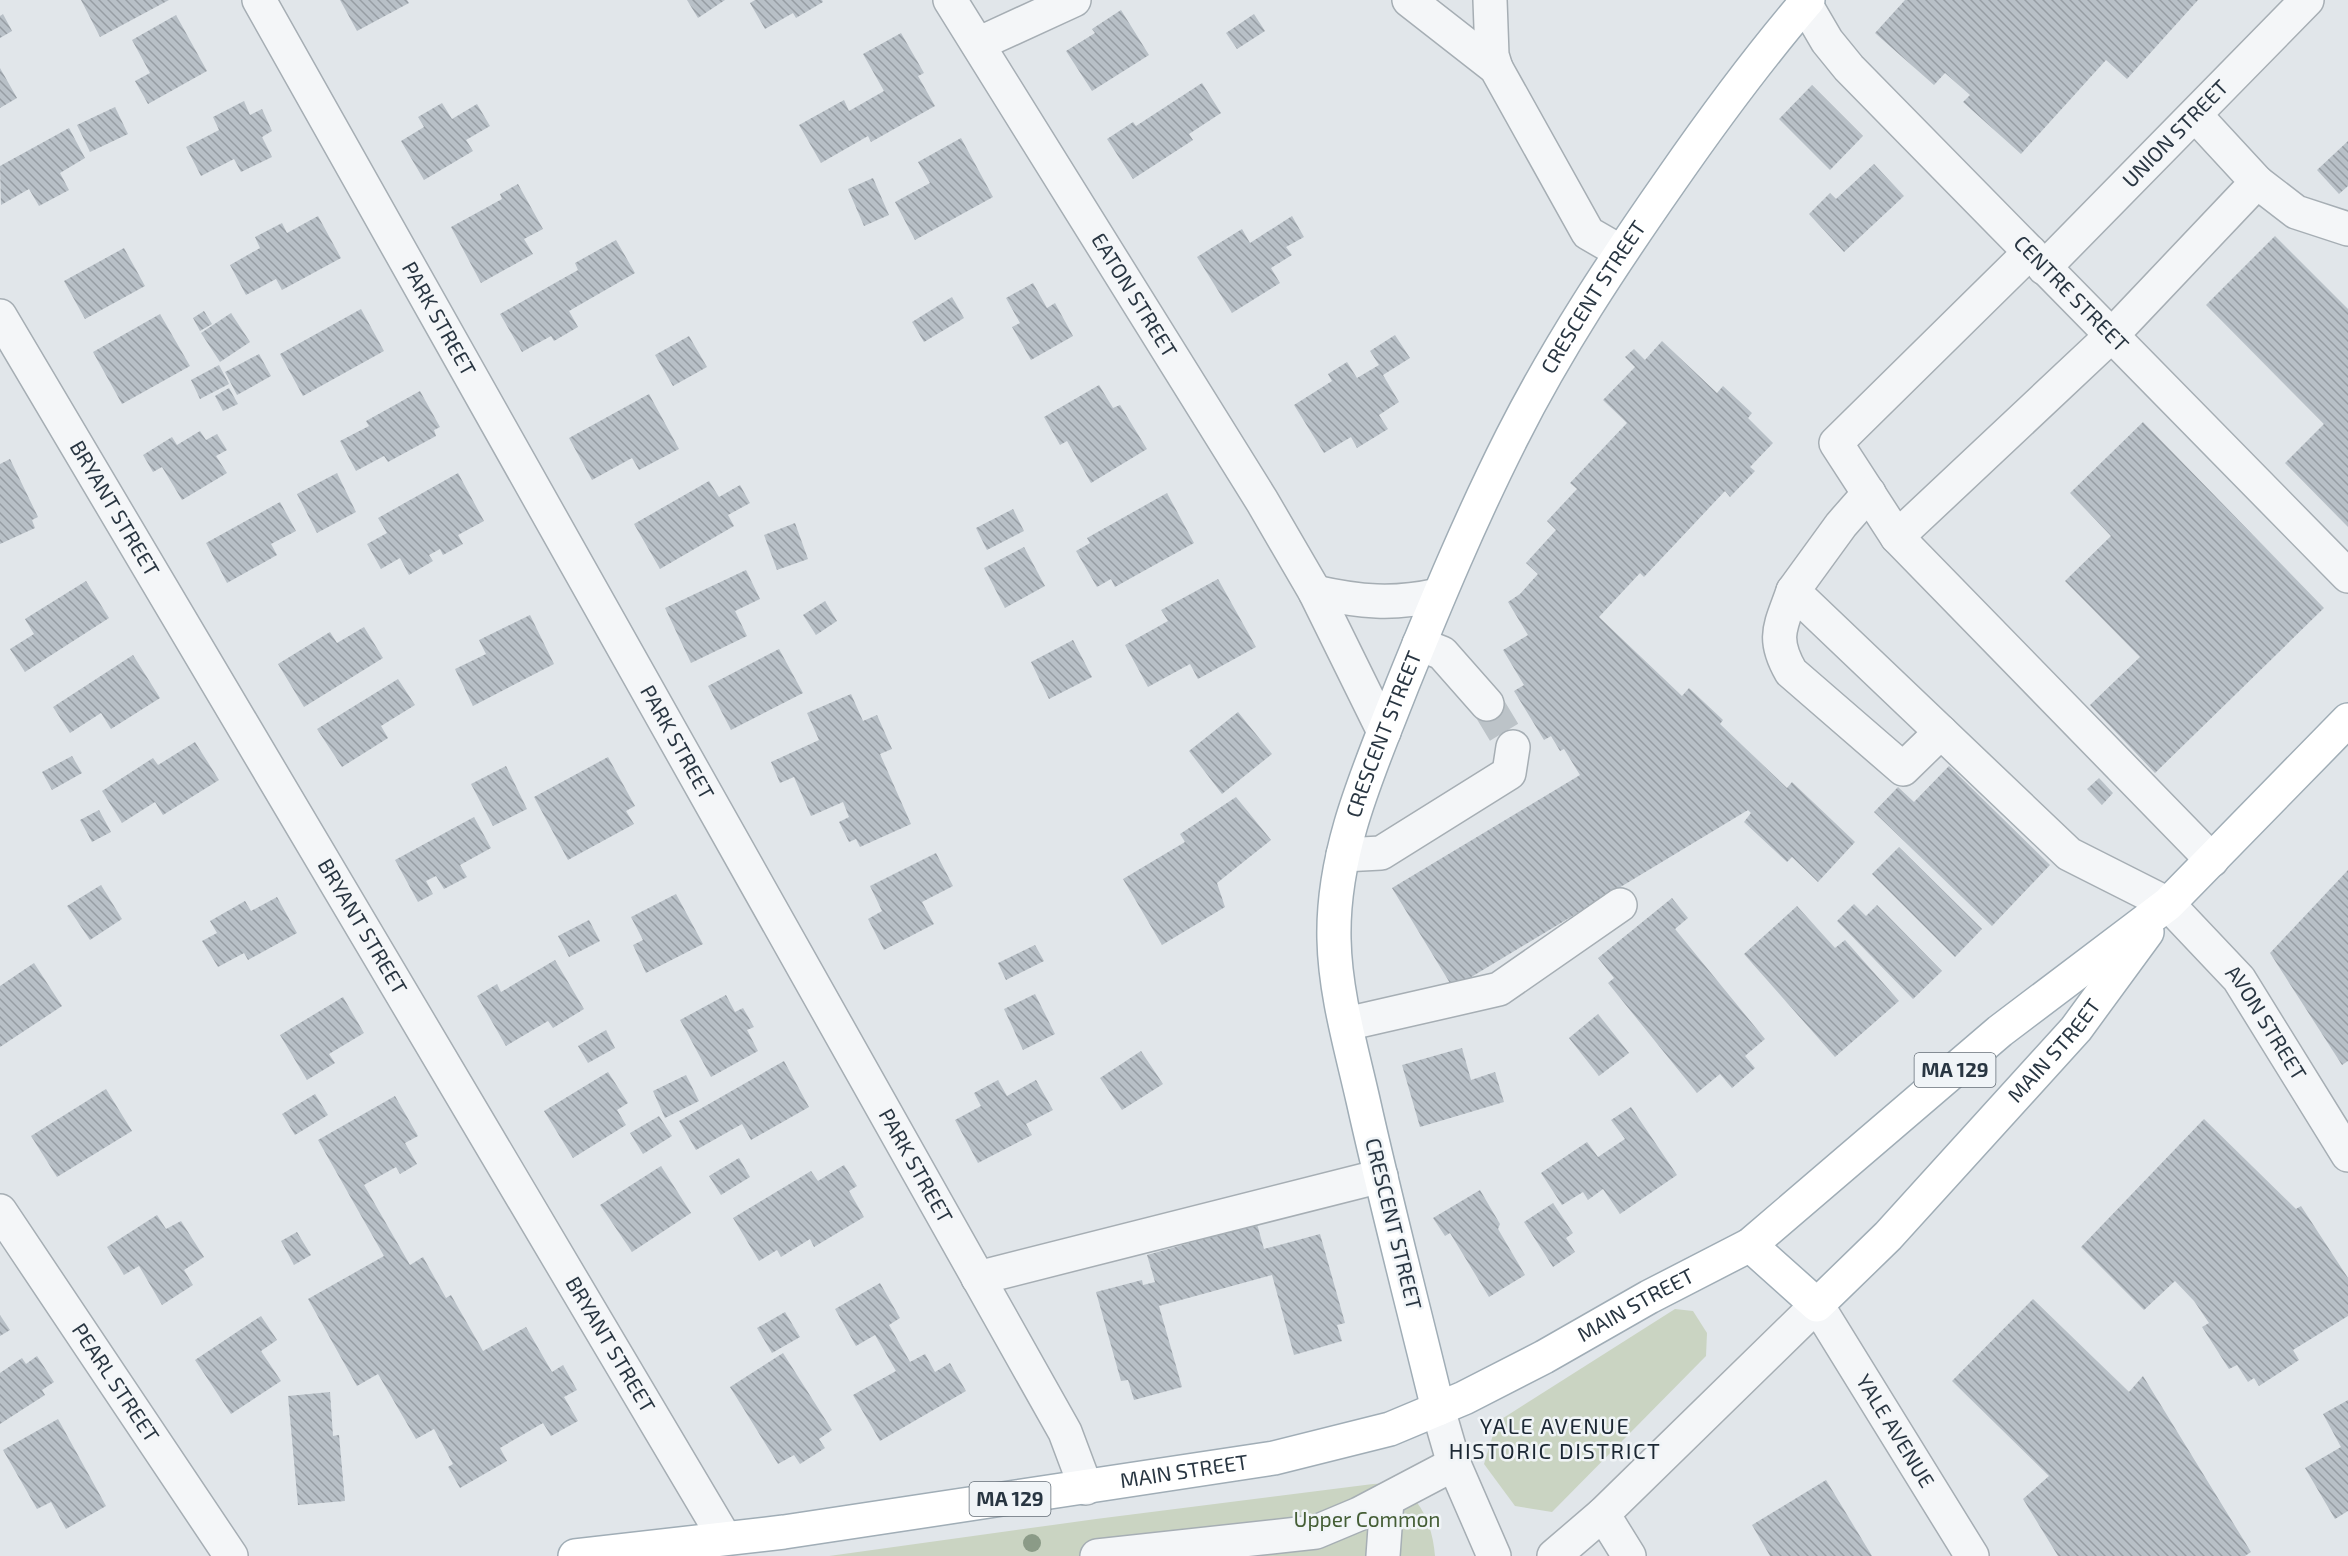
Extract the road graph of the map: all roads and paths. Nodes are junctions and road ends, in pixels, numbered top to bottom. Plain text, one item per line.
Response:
1 (259, 0) edge
2 (950, 0) edge
3 (1074, 0) edge
4 (1409, 0) edge
5 (1490, 0) edge
6 (2307, 0) edge
7 (1805, 1) edge
8 (978, 44) junction
9 (1496, 68) junction
10 (2196, 116) junction
11 (2257, 182) junction
12 (2348, 229) edge
13 (1621, 252) junction
14 (2037, 260) junction
15 (0, 316) edge
16 (2111, 336) junction
17 (1869, 493) junction
18 (1897, 537) junction
19 (2348, 576) edge
20 (1793, 591) junction
21 (1315, 592) junction
22 (1438, 596) junction
23 (1419, 644) junction
24 (1487, 704) tunnel mouth
25 (2348, 720) edge
26 (1384, 732) junction
27 (1941, 732) junction
28 (1513, 747) dead end
29 (1343, 855) junction
30 (2212, 860) junction
31 (2168, 903) junction
32 (1620, 905) dead end
33 (1346, 1024) junction
34 (2348, 1155) edge
35 (1380, 1176) junction
36 (0, 1211) edge
37 (1750, 1245) junction
38 (978, 1278) junction
39 (1817, 1305) junction
40 (1438, 1410) junction
41 (1454, 1464) junction
42 (1086, 1488) junction
43 (1387, 1500) junction
44 (1603, 1514) junction
45 (1316, 1532) junction
46 (724, 1537) junction
47 (1177, 1551) edge
48 (231, 1556) edge
49 (575, 1556) edge
50 (1097, 1556) edge
51 (1286, 1556) edge
52 (1383, 1556) edge
53 (1494, 1556) edge
54 (1554, 1556) edge
55 (1629, 1556) edge
56 (1972, 1556) edge

1 - 38 street, PARK STREET
2 - 8 street, EATON STREET
3 - 8 street
4 - 9 street
5 - 9 street
6 - 10 street, UNION STREET
7 - 13 main road, CRESCENT STREET
7 - 14 street, CENTRE STREET
8 - 21 street, EATON STREET
9 - 13 street
10 - 11 street
10 - 14 street, UNION STREET
11 - 12 street
11 - 16 street
13 - 22 main road, CRESCENT STREET
14 - 16 street, CENTRE STREET
14 - 17 street, UNION STREET
15 - 46 street, BRYANT STREET
16 - 18 street
16 - 19 street, CENTRE STREET
17 - 18 street
17 - 20 street
18 - 30 street
20 - 27 street
20 - 27 street
21 - 22 street
21 - 26 street, EATON STREET
22 - 23 main road, CRESCENT STREET
23 - 24 street
23 - 26 main road, CRESCENT STREET
25 - 30 main road, MAIN STREET / MA 129
26 - 29 main road, CRESCENT STREET
27 - 31 street
28 - 29 street
29 - 33 main road, CRESCENT STREET
30 - 31 main road, MAIN STREET / MA 129
31 - 34 street, AVON STREET
31 - 37 main road, MAIN STREET / MA 129
31 - 39 main road, MAIN STREET / MA 129
32 - 33 street
33 - 35 main road, CRESCENT STREET
35 - 38 street
35 - 40 main road, CRESCENT STREET
36 - 48 street, PEARL STREET
37 - 39 main road
37 - 40 main road, MAIN STREET / MA 129
38 - 42 street, PARK STREET
39 - 44 street
39 - 56 street, YALE AVENUE
40 - 41 street, CRESCENT STREET
40 - 42 main road, MAIN STREET / MA 129
41 - 43 street
41 - 53 street, CRESCENT STREET
42 - 46 main road, MAIN STREET / MA 129
43 - 45 street
43 - 52 street
44 - 54 street
44 - 55 street
45 - 47 street
45 - 51 street
46 - 49 main road, MAIN STREET / MA 129
47 - 50 street

